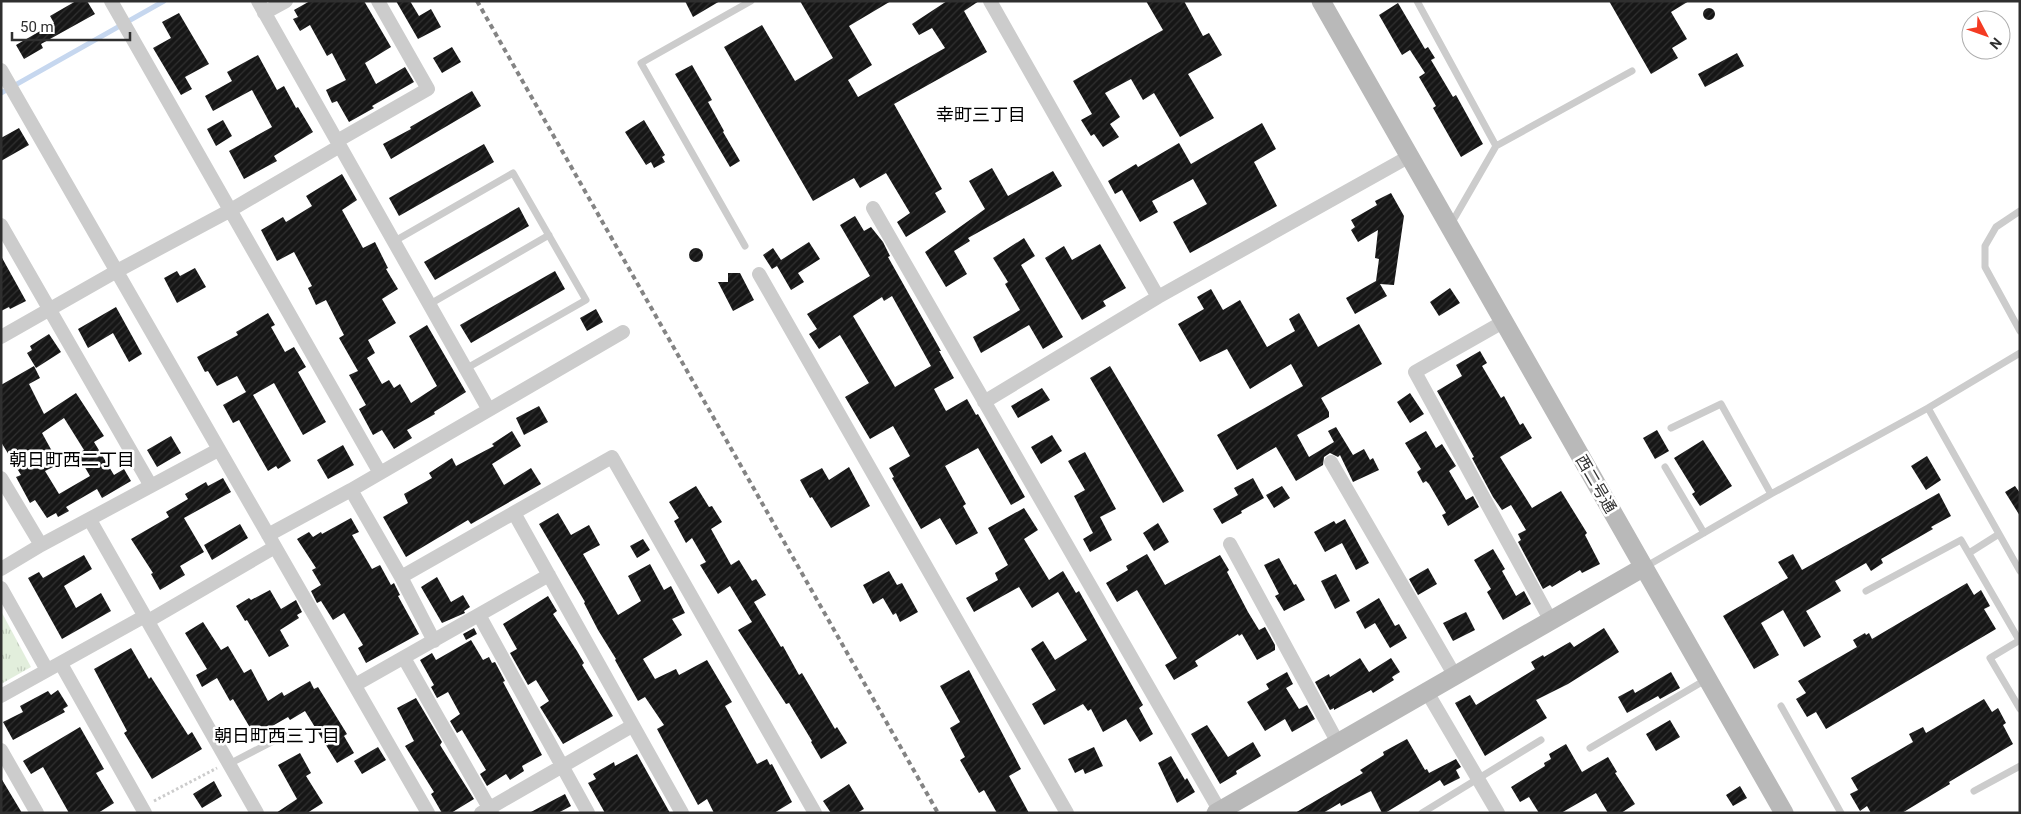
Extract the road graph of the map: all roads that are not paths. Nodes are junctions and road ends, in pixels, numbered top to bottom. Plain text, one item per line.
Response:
1 (112, 1) edge
2 (286, 1) edge
3 (378, 1) edge
4 (751, 1) edge
5 (990, 1) edge
6 (1322, 1) edge
7 (1417, 1) edge
8 (261, 7) edge
9 (1, 70) edge
10 (1632, 71) dead end
11 (338, 144) junction
12 (1496, 146) junction
13 (1410, 156) junction
14 (873, 208) dead end
15 (230, 211) junction
16 (2020, 211) edge
17 (1, 225) edge
18 (1450, 226) junction
19 (549, 235) junction
20 (393, 242) junction
21 (745, 246) dead end
22 (117, 271) junction
23 (759, 274) dead end
24 (1158, 297) junction
25 (430, 304) junction
26 (49, 310) junction
27 (1503, 322) junction
28 (2020, 331) edge
29 (622, 332) dead end
30 (1, 337) edge
31 (2020, 352) edge
32 (467, 368) junction
33 (984, 402) junction
34 (1928, 408) junction
35 (489, 410) junction
36 (1671, 428) dead end
37 (218, 450) junction
38 (1331, 462) dead end
39 (1665, 466) dead end
40 (380, 473) junction
41 (1, 478) edge
42 (151, 486) junction
43 (351, 490) junction
44 (1772, 494) junction
45 (514, 513) junction
46 (90, 520) junction
47 (1704, 532) junction
48 (1999, 534) junction
49 (268, 535) junction
50 (1230, 544) dead end
51 (41, 545) junction
52 (275, 547) junction
53 (1969, 553) junction
54 (1644, 567) junction
55 (1, 569) edge
56 (2020, 571) edge
57 (549, 576) junction
58 (401, 577) junction
59 (1, 588) edge
60 (1866, 592) dead end
61 (479, 615) junction
62 (146, 618) junction
63 (1551, 621) junction
64 (2020, 640) edge
65 (434, 641) junction
66 (404, 658) junction
67 (61, 664) junction
68 (47, 670) junction
69 (1455, 676) junction
70 (1707, 679) junction
71 (355, 685) junction
72 (1427, 692) junction
73 (1, 696) edge
74 (1781, 706) dead end
75 (2020, 710) edge
76 (632, 726) junction
77 (287, 734) dead end
78 (1541, 740) dead end
79 (1338, 743) junction
80 (1590, 748) dead end
81 (1, 750) edge
82 (224, 766) junction
83 (2020, 766) edge
84 (561, 767) junction
85 (1478, 778) junction
86 (1974, 792) dead end
87 (144, 810) edge
88 (487, 811) edge
89 (1219, 812) edge
90 (37, 813) edge
91 (257, 813) edge
92 (428, 813) edge
93 (588, 813) edge
94 (682, 813) edge
95 (815, 813) edge
96 (1067, 813) edge
97 (1422, 813) edge
98 (1498, 813) edge
99 (1784, 813) edge
100 (1841, 813) edge

1 - 15 street
2 - 8 street
3 - 11 street
4 - 21 lane
5 - 24 street
6 - 13 street, 西二号通
7 - 12 lane
8 - 11 street
9 - 22 street
10 - 12 lane
11 - 15 street
11 - 20 street
12 - 18 lane
13 - 18 street, 西二号通
13 - 24 street
14 - 33 street
15 - 22 street
15 - 40 street
16 - 28 lane
17 - 26 street
18 - 27 street, 西二号通
19 - 20 lane
19 - 25 lane
19 - 32 lane
20 - 25 street
22 - 26 street
22 - 37 street
23 - 96 street
24 - 33 street
25 - 32 street
26 - 30 street
26 - 42 street
27 - 54 street, 西二号通
27 - 63 street
29 - 35 street
31 - 34 lane
32 - 35 street
33 - 89 street
34 - 44 lane
34 - 48 lane
35 - 40 street
36 - 44 lane
37 - 42 street
37 - 49 street
38 - 69 street
39 - 47 lane
40 - 43 street
41 - 51 street
42 - 46 street
43 - 49 street
43 - 58 street
44 - 47 lane
45 - 57 street
45 - 58 street
45 - 95 street
46 - 51 street
46 - 62 street
47 - 54 lane
48 - 53 lane
48 - 56 lane
49 - 52 street
50 - 79 street
51 - 55 street
52 - 62 street
52 - 71 street
53 - 60 lane
53 - 64 lane
54 - 63 street
54 - 70 street, 西二号通
57 - 61 street
57 - 76 street
58 - 65 street
59 - 68 street
61 - 65 street
61 - 84 street
62 - 67 street
62 - 82 street
63 - 69 street
64 - 75 lane
65 - 66 street
66 - 71 street
66 - 88 street
67 - 68 street
67 - 87 street
68 - 73 street
69 - 72 street
70 - 80 lane
70 - 99 street, 西二号通
71 - 92 street
72 - 79 street
72 - 85 street
74 - 100 lane
76 - 84 street
76 - 94 street
77 - 82 lane
78 - 85 lane
79 - 89 street
81 - 90 street
82 - 91 street
83 - 86 lane
84 - 88 street
84 - 93 street
85 - 97 lane
85 - 98 street

